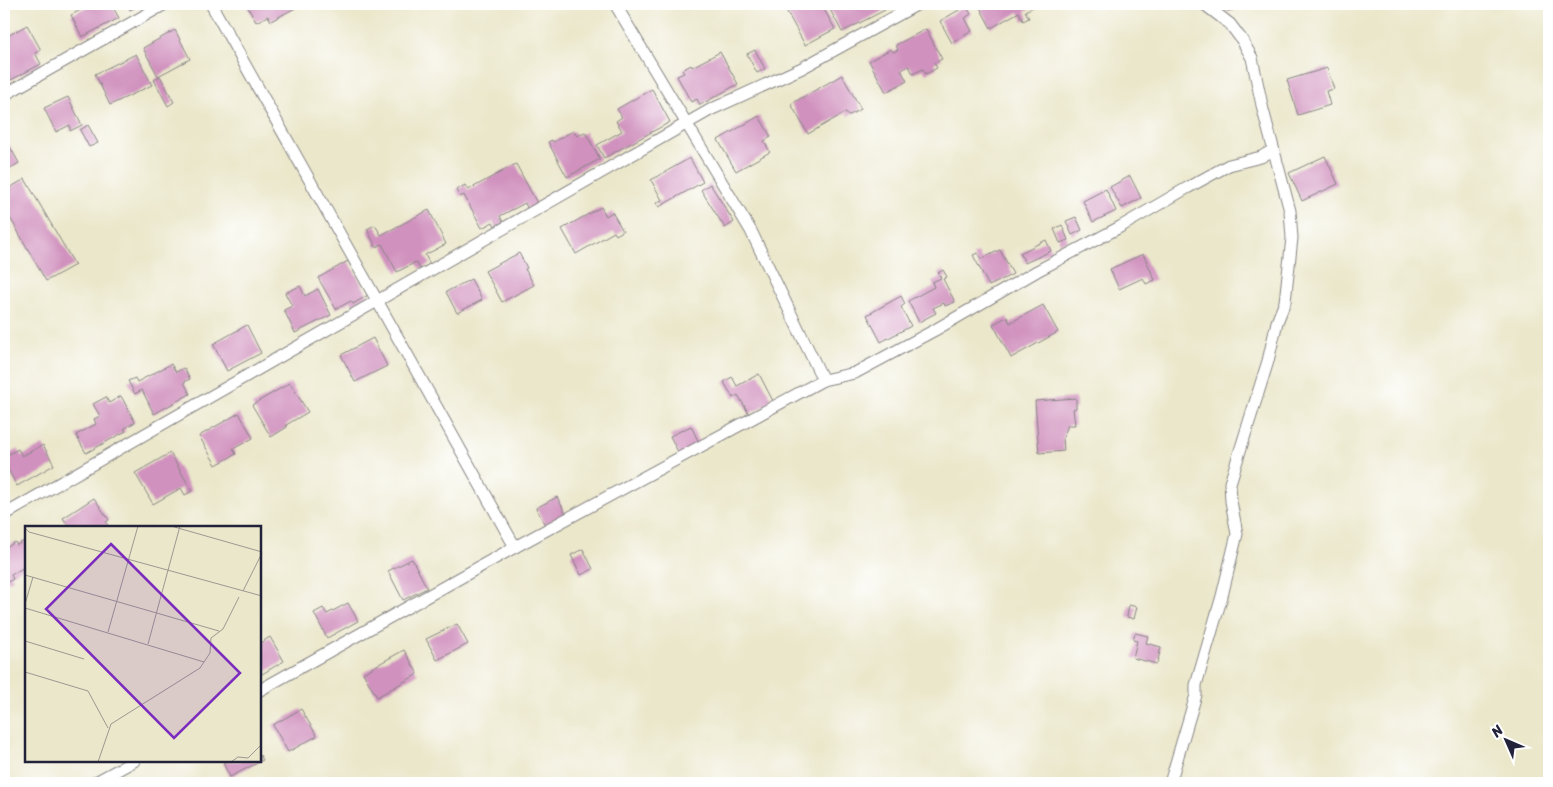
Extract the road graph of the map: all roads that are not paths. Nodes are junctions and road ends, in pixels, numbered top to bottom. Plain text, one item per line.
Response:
1 (165, 4) edge
2 (211, 4) edge
3 (615, 4) edge
4 (918, 4) edge
5 (1204, 4) edge
6 (4, 95) edge
7 (687, 124) junction
8 (1273, 150) junction
9 (376, 300) junction
10 (823, 380) junction
11 (4, 515) edge
12 (515, 547) junction
13 (261, 689) edge
14 (132, 762) edge
15 (94, 783) edge
16 (1170, 783) edge

1 - 6 street
2 - 9 street
3 - 7 street
4 - 7 street
5 - 8 street
7 - 9 street
7 - 10 street
8 - 10 street
8 - 16 street
9 - 11 street
9 - 12 street
10 - 12 street
12 - 13 street
14 - 15 street

